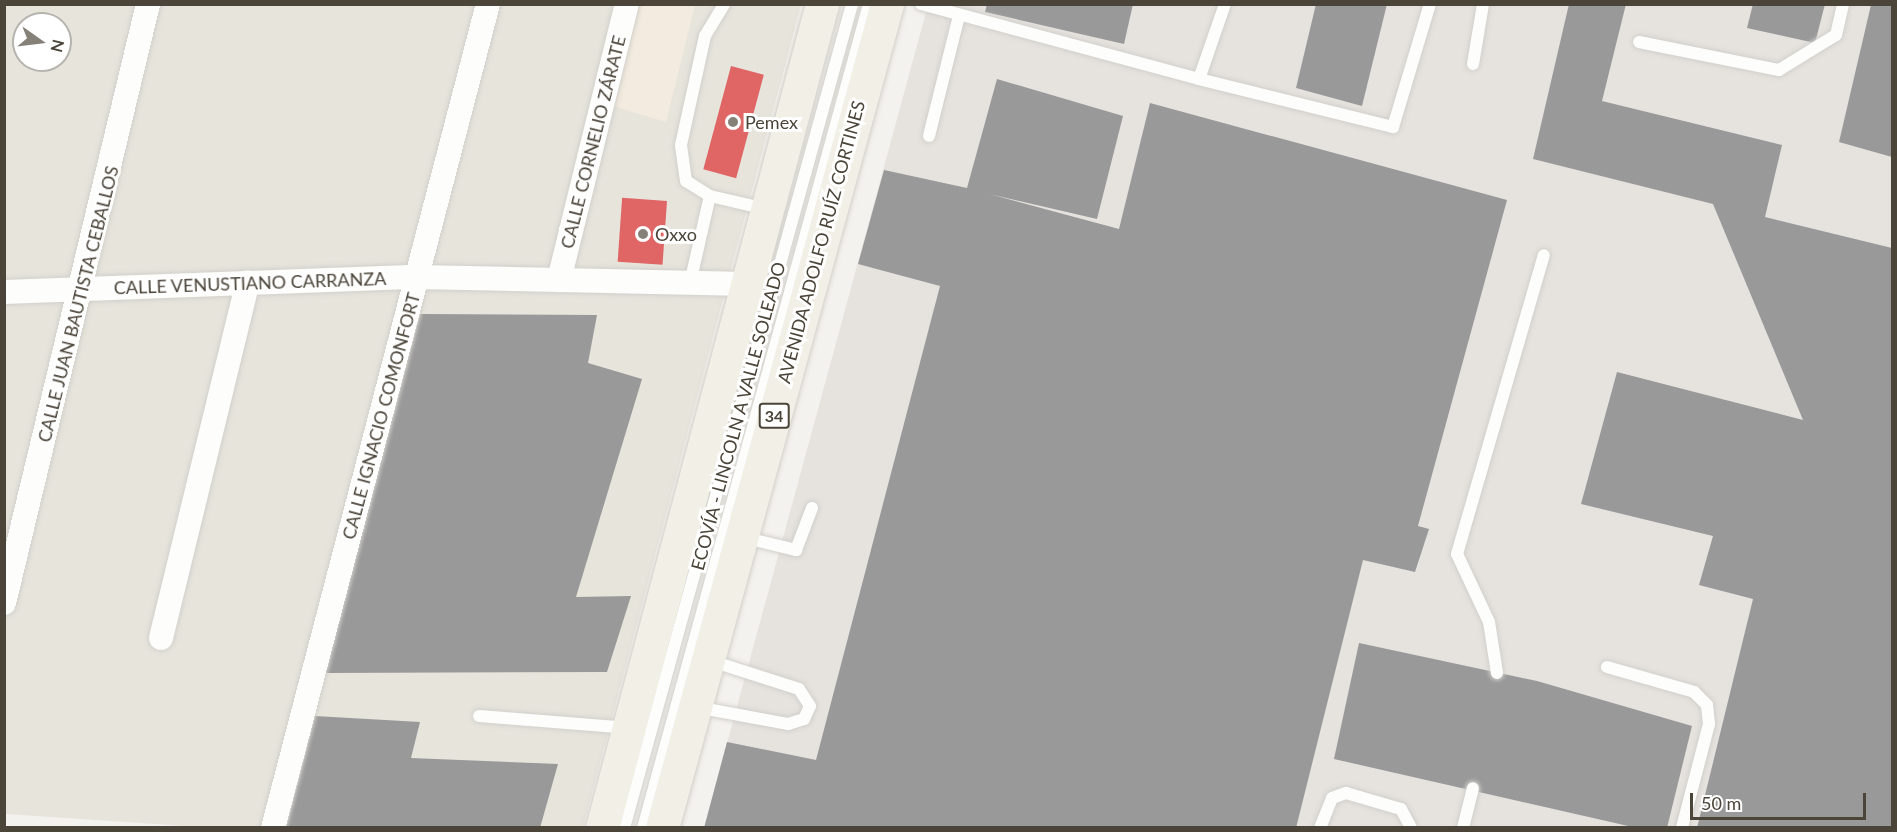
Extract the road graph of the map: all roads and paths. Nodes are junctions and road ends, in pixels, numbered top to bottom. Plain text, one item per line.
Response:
1 (148, 4) edge
2 (488, 4) edge
3 (627, 4) edge
4 (724, 4) edge
5 (822, 4) edge
6 (852, 4) edge
7 (869, 4) edge
8 (887, 4) edge
9 (921, 4) edge
10 (1225, 4) edge
11 (1430, 4) edge
12 (1482, 4) edge
13 (1843, 4) edge
14 (958, 16) junction
15 (1639, 42) dead end
16 (1473, 64) dead end
17 (1199, 79) junction
18 (929, 136) dead end
19 (710, 196) junction
20 (767, 209) junction
21 (1544, 255) dead end
22 (417, 277) junction
23 (560, 280) junction
24 (248, 282) junction
25 (690, 283) junction
26 (747, 284) junction
27 (84, 289) junction
28 (4, 292) edge
29 (812, 508) dead end
30 (740, 537) junction
31 (10, 551) edge
32 (4, 603) edge
33 (161, 638) dead end
34 (708, 660) junction
35 (1607, 666) dead end
36 (1497, 673) dead end
37 (695, 707) junction
38 (479, 716) dead end
39 (628, 728) junction
40 (1473, 788) dead end
41 (273, 828) edge
42 (602, 828) edge
43 (624, 828) edge
44 (643, 828) edge
45 (662, 828) edge
46 (1320, 828) edge
47 (1412, 828) edge
48 (1463, 828) edge
49 (1682, 828) edge

1 - 27 street, CALLE JUAN BAUTISTA CEBALLOS
2 - 22 street, CALLE IGNACIO COMONFORT
3 - 23 street, CALLE CORNELIO ZÁRATE
4 - 19 lane
5 - 20 main road
6 - 43 lane, ECOVÍA - LINCOLN A VALLE SOLEADO
7 - 44 lane
8 - 30 main road, AVENIDA ADOLFO RUÍZ CORTINES / 34
9 - 14 lane
10 - 17 lane
11 - 17 lane
12 - 16 lane
13 - 15 lane
14 - 17 lane
14 - 18 lane
19 - 20 lane
19 - 25 lane
20 - 26 main road
21 - 36 lane
22 - 23 street, CALLE VENUSTIANO CARRANZA
22 - 24 street, CALLE VENUSTIANO CARRANZA
22 - 41 street, CALLE IGNACIO COMONFORT
23 - 25 street, CALLE VENUSTIANO CARRANZA
24 - 27 street, CALLE VENUSTIANO CARRANZA
24 - 33 street
25 - 26 street, CALLE VENUSTIANO CARRANZA
26 - 39 main road
27 - 28 street, CALLE VENUSTIANO CARRANZA
27 - 31 street, CALLE JUAN BAUTISTA CEBALLOS
29 - 30 lane
30 - 34 main road, AVENIDA ADOLFO RUÍZ CORTINES / 34
31 - 32 street, CALLE JUAN BAUTISTA CEBALLOS
34 - 37 main road, AVENIDA ADOLFO RUÍZ CORTINES / 34
34 - 37 lane
35 - 49 lane
37 - 45 main road, AVENIDA ADOLFO RUÍZ CORTINES / 34
38 - 39 lane
39 - 42 main road
40 - 48 lane
46 - 47 lane

